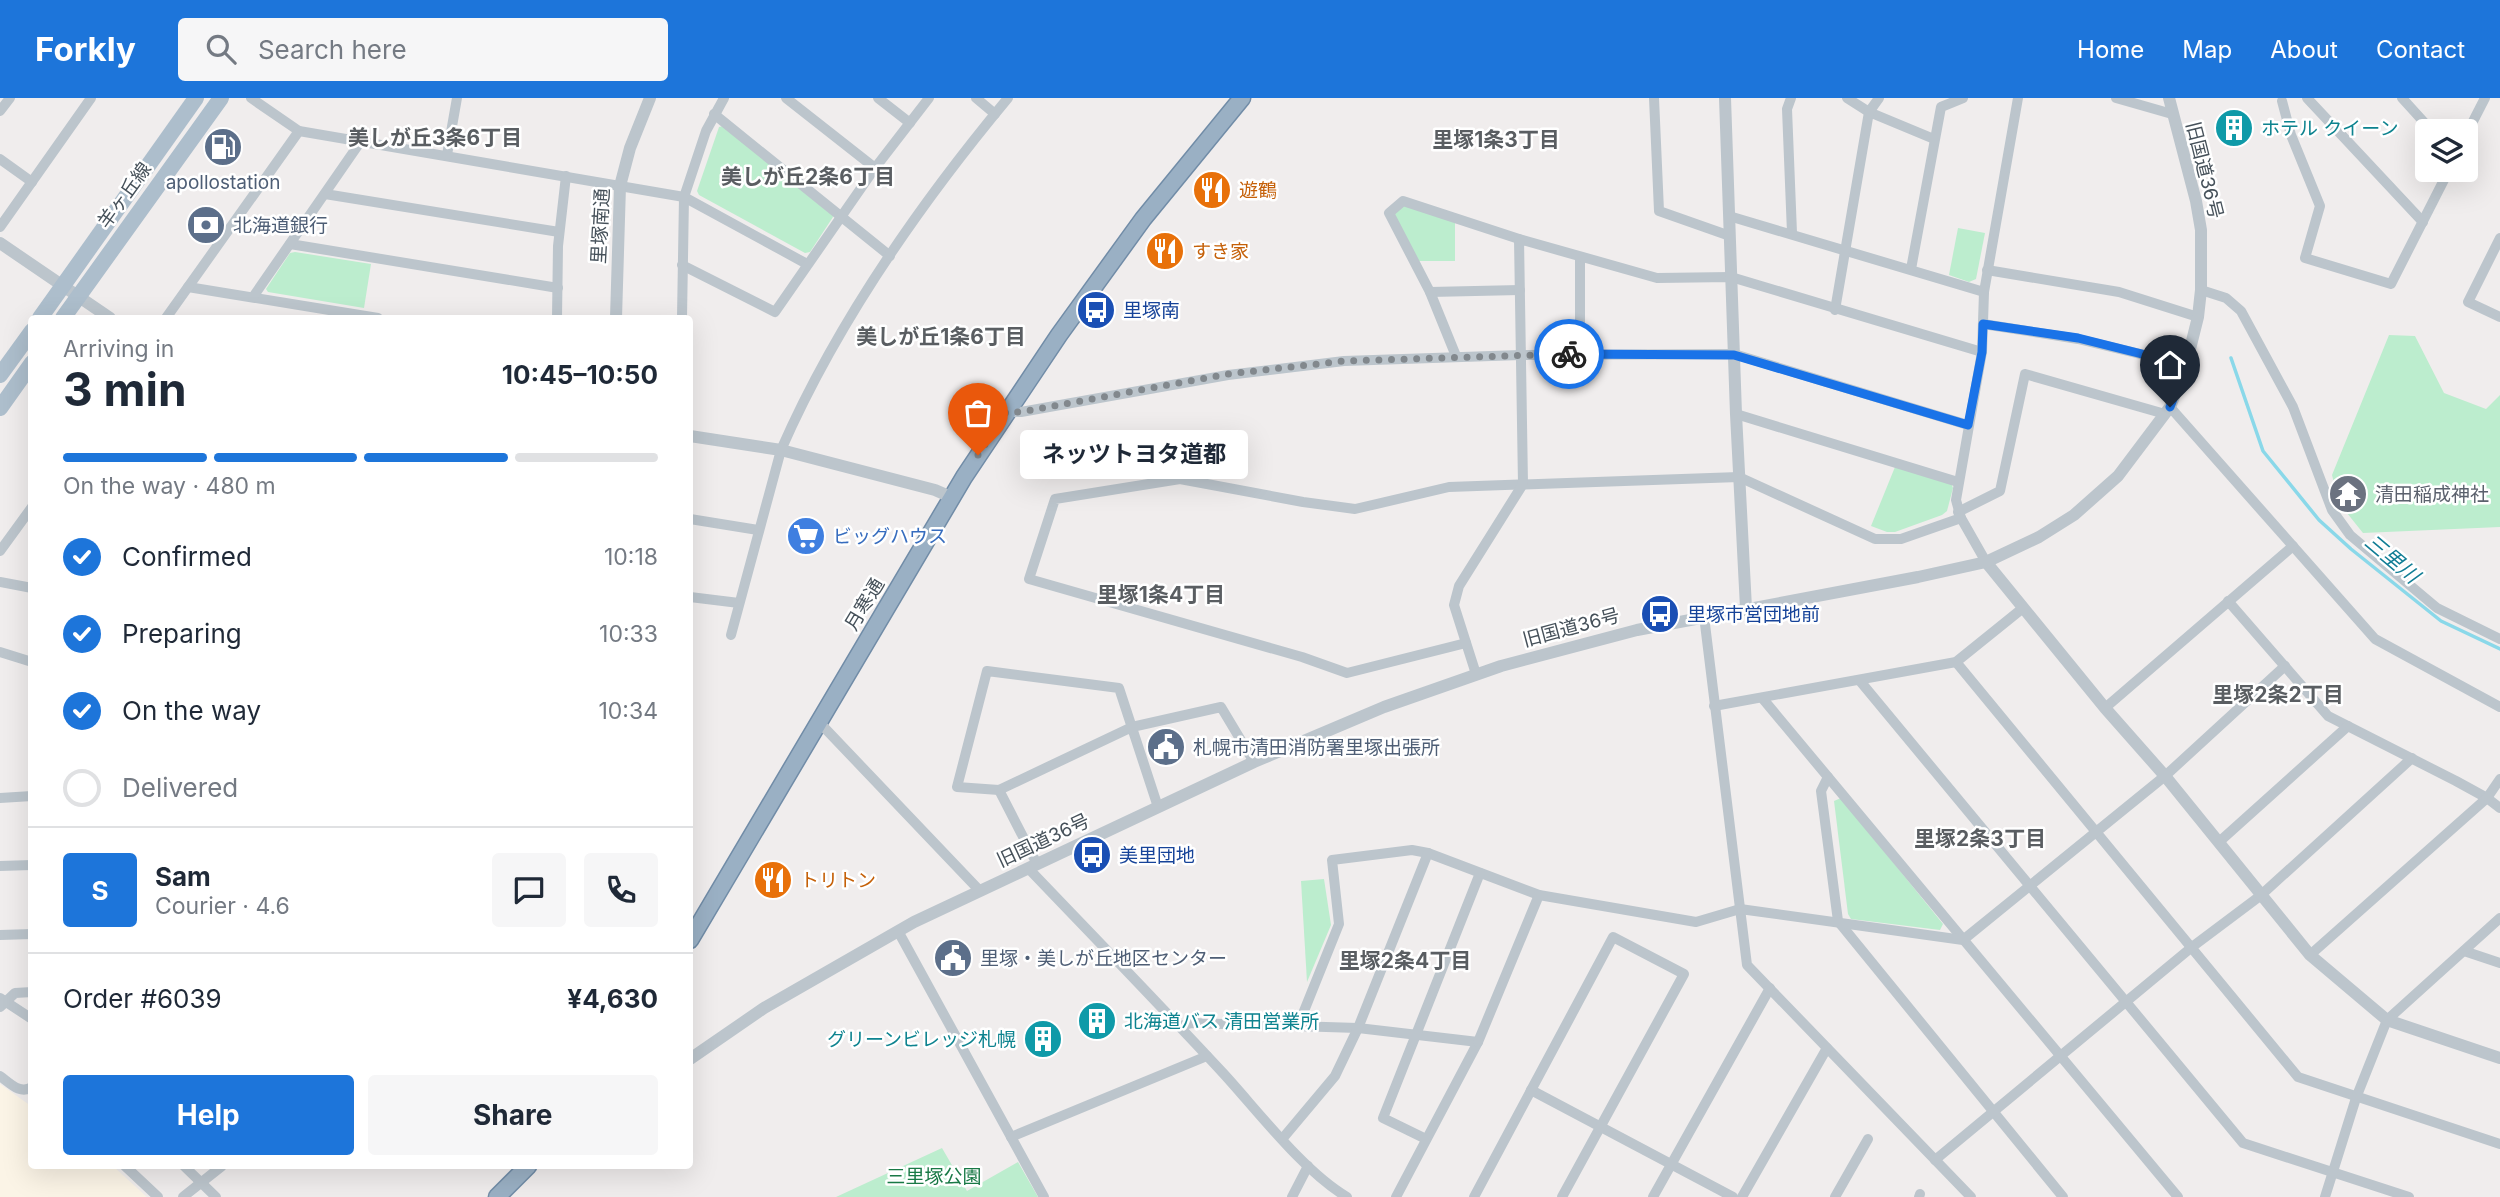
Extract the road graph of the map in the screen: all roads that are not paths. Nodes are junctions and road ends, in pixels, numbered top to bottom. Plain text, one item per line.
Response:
1 (9, 98) edge
2 (91, 98) edge
3 (196, 98) edge
4 (221, 98) edge
5 (251, 98) edge
6 (457, 98) edge
7 (650, 98) edge
8 (724, 98) edge
9 (786, 98) edge
10 (878, 98) edge
11 (929, 98) edge
12 (976, 98) edge
13 (1008, 98) edge
14 (1242, 98) edge
15 (1654, 98) edge
16 (1725, 98) edge
17 (1791, 98) edge
18 (1847, 98) edge
19 (1878, 98) edge
20 (1963, 98) edge
21 (2018, 98) edge
22 (2116, 98) edge
23 (2169, 98) edge
24 (2307, 98) edge
25 (2402, 98) edge
26 (2485, 98) edge
27 (2282, 99) edge
28 (0, 111) edge
29 (1869, 112) junction
30 (714, 114) junction
31 (995, 114) junction
32 (2172, 114) junction
33 (2421, 119) edge
34 (2474, 119) edge
35 (910, 123) junction
36 (299, 131) junction
37 (1934, 139) junction
38 (360, 141) junction
39 (447, 155) junction
40 (0, 159) edge
41 (875, 168) junction
42 (566, 176) junction
43 (32, 182) junction
44 (2443, 182) edge
45 (620, 186) junction
46 (325, 194) junction
47 (684, 197) junction
48 (842, 215) junction
49 (1729, 216) junction
50 (2423, 222) junction
51 (0, 228) edge
52 (559, 232) junction
53 (1792, 233) junction
54 (1730, 236) junction
55 (2500, 238) edge
56 (1519, 239) junction
57 (0, 243) edge
58 (290, 244) junction
59 (1845, 250) junction
60 (890, 256) junction
61 (1580, 257) junction
62 (807, 264) junction
63 (682, 265) junction
64 (1911, 269) junction
65 (1987, 270) junction
66 (1731, 277) junction
67 (62, 287) junction
68 (188, 287) junction
69 (558, 288) junction
70 (1520, 290) junction
71 (2201, 290) junction
72 (1430, 292) junction
73 (1984, 292) junction
74 (253, 297) junction
75 (78, 298) junction
76 (1835, 310) junction
77 (42, 315) edge
78 (65, 315) edge
79 (105, 315) edge
80 (168, 315) edge
81 (360, 315) edge
82 (557, 315) edge
83 (616, 315) edge
84 (682, 315) edge
85 (2198, 317) junction
86 (2500, 317) edge
87 (1983, 324) junction
88 (28, 336) edge
89 (1982, 352) junction
90 (1580, 354) junction
91 (1521, 355) junction
92 (1734, 355) junction
93 (1456, 356) junction
94 (2186, 365) junction
95 (28, 369) edge
96 (0, 375) edge
97 (0, 408) edge
98 (2168, 410) junction
99 (1006, 412) junction
100 (1735, 414) junction
101 (1968, 425) junction
102 (693, 436) edge
103 (781, 450) junction
104 (1739, 477) junction
105 (1958, 482) junction
106 (1523, 484) junction
107 (951, 497) junction
108 (1960, 515) junction
109 (693, 519) edge
110 (27, 521) edge
111 (758, 530) junction
112 (2293, 546) junction
113 (0, 551) edge
114 (1986, 562) junction
115 (0, 582) edge
116 (28, 587) edge
117 (693, 597) edge
118 (2228, 601) junction
119 (739, 603) junction
120 (1746, 608) junction
121 (2023, 608) junction
122 (1704, 616) junction
123 (731, 635) dead end
124 (2500, 639) edge
125 (1465, 643) junction
126 (0, 652) edge
127 (28, 661) edge
128 (1956, 662) junction
129 (2285, 666) junction
130 (1476, 674) junction
131 (1860, 681) junction
132 (1763, 699) junction
133 (1714, 706) junction
134 (2500, 707) edge
135 (2105, 708) junction
136 (818, 720) junction
137 (2348, 726) junction
138 (1132, 727) junction
139 (2412, 758) junction
140 (1254, 762) junction
141 (2165, 776) junction
142 (1828, 777) junction
143 (2500, 779) edge
144 (999, 790) junction
145 (28, 796) edge
146 (0, 798) edge
147 (2487, 798) junction
148 (1158, 807) junction
149 (2500, 808) edge
150 (2096, 831) junction
151 (2219, 842) junction
152 (1428, 853) junction
153 (28, 865) edge
154 (0, 866) edge
155 (1032, 866) junction
156 (1480, 873) junction
157 (2030, 886) junction
158 (980, 891) junction
159 (1539, 895) junction
160 (2260, 896) junction
161 (1740, 909) junction
162 (2500, 918) edge
163 (1838, 921) junction
164 (898, 931) junction
165 (28, 934) edge
166 (0, 935) edge
167 (693, 935) edge
168 (1963, 940) junction
169 (2192, 947) junction
170 (2464, 951) junction
171 (2310, 955) junction
172 (2500, 963) edge
173 (1770, 988) junction
174 (28, 992) edge
175 (1, 1002) edge
176 (2125, 1002) junction
177 (28, 1017) edge
178 (2387, 1020) junction
179 (1180, 1026) junction
180 (1297, 1026) junction
181 (1358, 1028) junction
182 (1417, 1035) junction
183 (1478, 1042) junction
184 (1828, 1048) junction
185 (1207, 1056) junction
186 (693, 1057) edge
187 (2060, 1058) junction
188 (2500, 1058) edge
189 (0, 1076) edge
190 (28, 1090) edge
191 (1531, 1090) junction
192 (2356, 1098) junction
193 (1993, 1111) junction
194 (1600, 1128) junction
195 (1011, 1137) junction
196 (1283, 1138) junction
197 (1426, 1139) junction
198 (1868, 1139) dead end
199 (2500, 1144) edge
200 (1935, 1160) junction
201 (1671, 1164) junction
202 (1308, 1166) junction
203 (128, 1169) edge
204 (187, 1169) edge
205 (218, 1169) edge
206 (525, 1169) edge
207 (2333, 1171) junction
208 (201, 1181) junction
209 (1727, 1195) edge
210 (158, 1197) edge
211 (183, 1197) edge
212 (216, 1197) edge
213 (497, 1197) edge
214 (1044, 1197) edge
215 (1292, 1197) edge
216 (1347, 1197) edge
217 (1396, 1197) edge
218 (1474, 1197) edge
219 (1562, 1197) edge
220 (1653, 1197) edge
221 (1742, 1197) edge
222 (1835, 1197) edge
223 (1970, 1197) edge
224 (2063, 1197) edge
225 (2178, 1197) edge
226 (2325, 1197) edge
227 (2409, 1197) edge

1 - 28 street
2 - 43 street
3 - 67 main road, 羊ヶ丘線
4 - 75 main road, 羊ヶ丘線
5 - 36 street
6 - 39 street
7 - 45 street, 里塚南通
8 - 30 street
9 - 41 street
10 - 35 street
11 - 35 street
12 - 31 street
13 - 31 street
14 - 99 highway, 月寒通
15 - 54 street
16 - 49 street
17 - 53 street
18 - 29 street
19 - 29 street
20 - 37 street
21 - 65 street
22 - 32 street
23 - 32 street, 旧国道36号
24 - 50 street
25 - 33 street
26 - 34 street
27 - 50 street
29 - 37 street
29 - 59 street
30 - 47 street
30 - 48 street
31 - 60 street
32 - 71 street, 旧国道36号
35 - 41 street
36 - 38 street
36 - 68 street
37 - 64 street
38 - 39 street
38 - 46 street
39 - 42 street
40 - 43 street
41 - 48 street
42 - 45 street
42 - 52 street
43 - 51 street
44 - 50 street
45 - 47 street
45 - 83 street, 里塚南通
46 - 52 street
46 - 58 street
47 - 62 street
47 - 63 street
48 - 60 street
48 - 62 street
49 - 53 street
49 - 54 street
52 - 69 street
53 - 59 street
54 - 66 street
55 - 86 street
56 - 61 street
56 - 70 street
56 - 72 street
57 - 67 street
58 - 69 street
58 - 74 street
59 - 64 street
59 - 76 street
60 - 103 street
61 - 66 street
61 - 90 street
62 - 63 street
63 - 84 street
64 - 73 street
65 - 73 street
65 - 85 street
66 - 76 street
66 - 92 street
67 - 75 street
67 - 77 main road, 羊ヶ丘線
68 - 74 street
68 - 80 street
69 - 82 street
70 - 72 street
70 - 91 street
71 - 85 street, 旧国道36号
71 - 124 street
72 - 93 street
73 - 87 street
74 - 81 street
75 - 78 main road, 羊ヶ丘線
75 - 79 street
76 - 89 street
85 - 94 street, 旧国道36号
87 - 89 street
87 - 94 street
88 - 96 main road
89 - 101 street
90 - 91 street
90 - 92 street
91 - 93 street
91 - 106 street
92 - 100 street
92 - 101 street
93 - 99 street
94 - 98 street, 旧国道36号
95 - 97 main road
98 - 108 street
98 - 112 street
98 - 114 street, 旧国道36号
99 - 107 highway, 月寒通
100 - 104 street
100 - 105 street
101 - 105 street
102 - 103 street
103 - 107 street
103 - 111 street
104 - 106 street
104 - 108 street
104 - 120 street
105 - 108 street
106 - 125 street
106 - 125 street
107 - 136 highway, 月寒通
108 - 114 street
109 - 111 street
110 - 113 street
111 - 119 street
112 - 118 street
112 - 134 street
114 - 120 street, 旧国道36号
114 - 121 street
115 - 116 street
117 - 119 street
118 - 129 street
118 - 135 street
119 - 123 street
120 - 122 street, 旧国道36号
121 - 128 street
121 - 135 street
122 - 130 street, 旧国道36号
122 - 133 street
125 - 130 street
126 - 127 street
128 - 131 street
128 - 150 street
129 - 137 street
129 - 141 street
130 - 140 street, 旧国道36号
131 - 132 street
131 - 157 street
132 - 133 street
132 - 142 street
133 - 161 street
135 - 141 street
136 - 158 street
136 - 167 highway, 月寒通
137 - 139 street
137 - 151 street
138 - 140 street
138 - 144 street
138 - 144 street
138 - 148 street
139 - 147 street
139 - 160 street
140 - 148 street, 旧国道36号
141 - 150 street
141 - 151 street
142 - 163 street
142 - 168 street
143 - 147 street
144 - 155 street
145 - 146 street
147 - 149 street
147 - 171 street
148 - 155 street, 旧国道36号
150 - 157 street
150 - 169 street
151 - 160 street
152 - 156 street
152 - 180 street
152 - 181 street
153 - 154 street
155 - 158 street, 旧国道36号
155 - 179 street
156 - 159 street
156 - 182 street
157 - 168 street
157 - 176 street
158 - 164 street, 旧国道36号
159 - 161 street
159 - 183 street
160 - 169 street
160 - 171 street
161 - 163 street
161 - 173 street
162 - 170 street
163 - 168 street
163 - 193 street
164 - 186 street, 旧国道36号
164 - 195 street
165 - 166 street
168 - 187 street
169 - 176 street
169 - 192 street
170 - 172 street
170 - 178 street
171 - 178 street
173 - 184 street
173 - 201 street
174 - 175 street
175 - 177 street
176 - 187 street
176 - 207 street
178 - 188 street
178 - 192 street
179 - 180 street
179 - 185 street
180 - 181 street
181 - 182 street
181 - 196 street
182 - 183 street
182 - 197 street
183 - 197 street
184 - 200 street
184 - 221 street
185 - 195 street
185 - 196 street
187 - 193 street
187 - 225 street
189 - 190 street
191 - 194 street
191 - 194 street
191 - 218 street
192 - 199 street
192 - 207 street
193 - 200 street
193 - 224 street
194 - 201 street
194 - 219 street
195 - 214 street
196 - 202 street
197 - 217 street
198 - 222 street
200 - 223 street
201 - 209 street
201 - 220 street
202 - 215 street
202 - 216 street
203 - 210 street
204 - 208 street
205 - 208 street
206 - 213 highway
207 - 226 street
207 - 227 street
208 - 211 street
208 - 212 street

